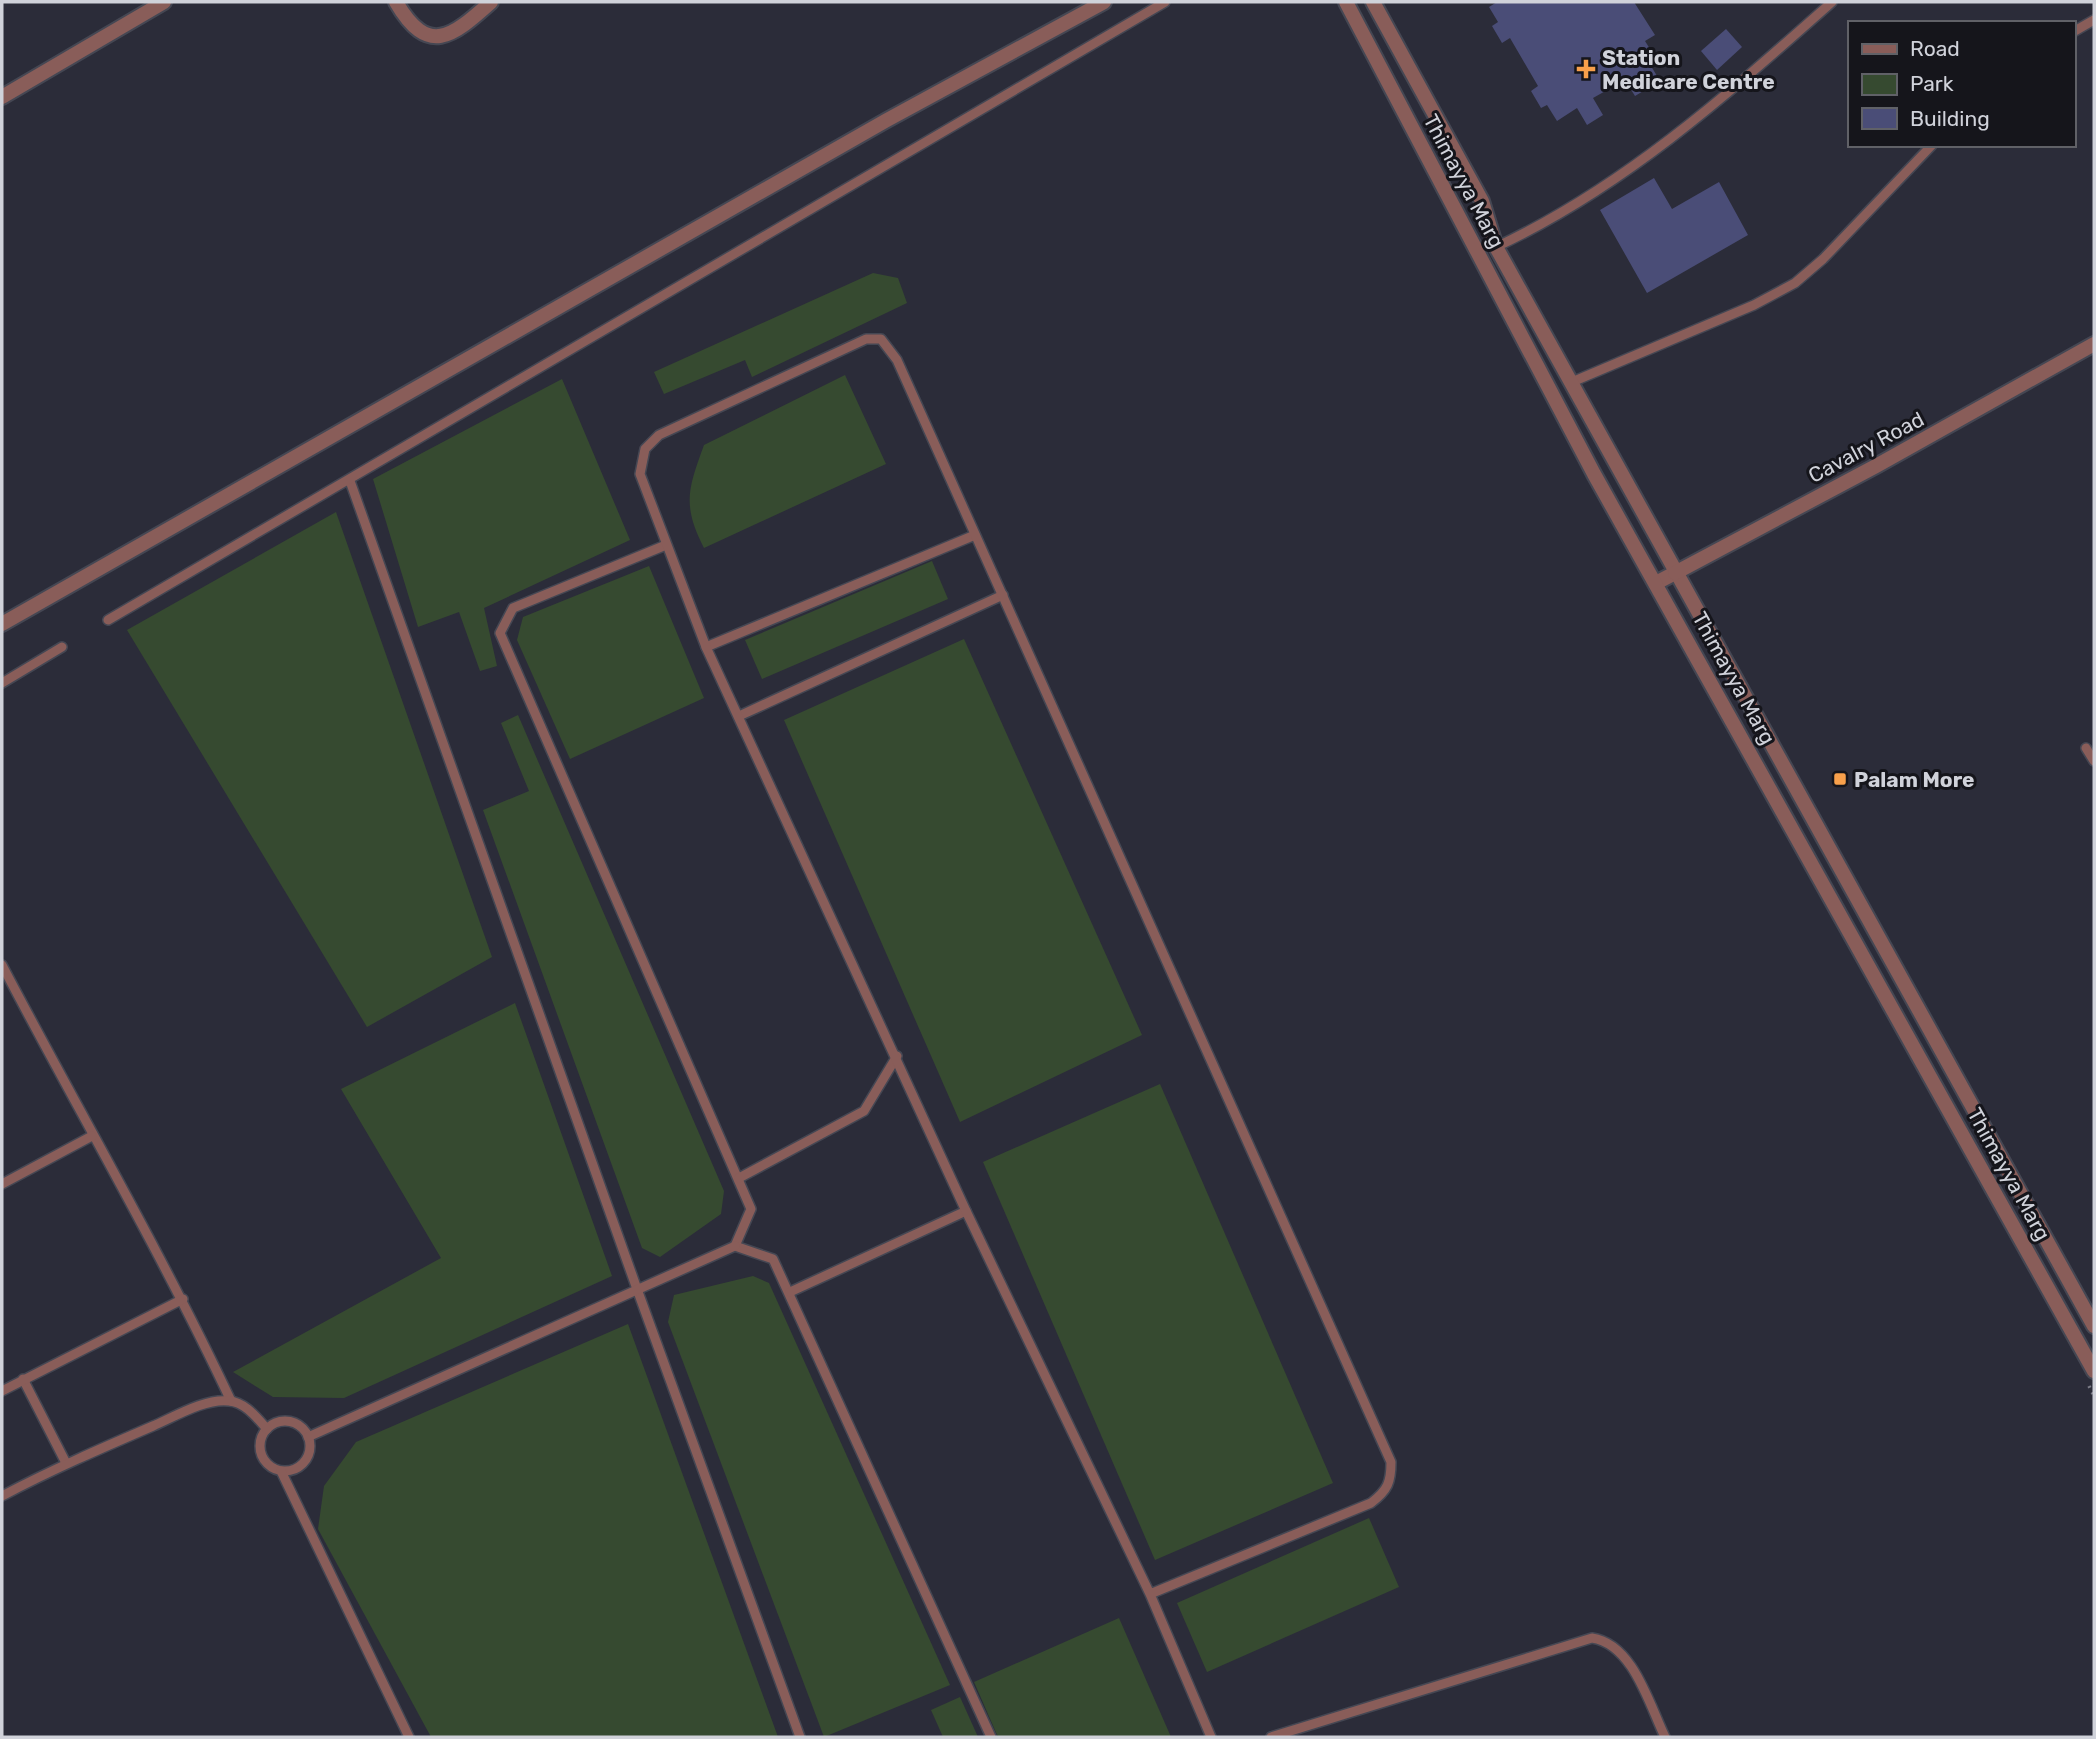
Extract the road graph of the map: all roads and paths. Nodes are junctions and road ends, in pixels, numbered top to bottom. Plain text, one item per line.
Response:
1 (164, 2) edge
2 (396, 2) edge
3 (491, 2) edge
4 (1104, 2) edge
5 (1165, 2) edge
6 (1346, 2) edge
7 (1373, 2) edge
8 (1832, 2) edge
9 (2094, 20) edge
10 (2075, 31) edge
11 (2, 97) edge
12 (1929, 147) edge
13 (1496, 247) junction
14 (2094, 344) edge
15 (1572, 382) junction
16 (1615, 461) junction
17 (1594, 474) junction
18 (350, 481) junction
19 (975, 535) junction
20 (666, 545) junction
21 (1675, 573) junction
22 (1656, 583) junction
23 (1003, 596) junction
24 (108, 620) dead end
25 (2, 624) edge
26 (62, 647) dead end
27 (706, 647) junction
28 (2, 683) edge
29 (738, 716) junction
30 (2086, 748) dead end
31 (2094, 761) edge
32 (2, 965) edge
33 (897, 1056) junction
34 (92, 1136) junction
35 (739, 1178) junction
36 (2, 1184) edge
37 (966, 1211) junction
38 (735, 1246) junction
39 (637, 1289) junction
40 (790, 1292) junction
41 (183, 1299) junction
42 (2094, 1326) edge
43 (2094, 1371) edge
44 (23, 1379) junction
45 (2, 1391) edge
46 (231, 1401) junction
47 (267, 1429) junction
48 (307, 1437) junction
49 (66, 1463) junction
50 (281, 1471) junction
51 (2, 1496) edge
52 (1150, 1594) junction
53 (409, 1737) edge
54 (800, 1737) edge
55 (991, 1737) edge
56 (1211, 1737) edge
57 (1271, 1737) edge
58 (1665, 1737) edge

1 - 11 street
2 - 3 street
4 - 25 street
5 - 18 lane
6 - 17 street, Thimayya Marg
7 - 13 street, Thimayya Marg
8 - 13 lane
9 - 10 lane
12 - 15 lane
13 - 15 street, Thimayya Marg
14 - 21 street, Cavalry Road
15 - 16 street, Thimayya Marg
16 - 17 street
16 - 21 street, Thimayya Marg
17 - 22 street, Thimayya Marg
18 - 24 lane
18 - 39 lane
19 - 20 lane
19 - 23 lane
19 - 27 lane
20 - 27 lane
20 - 35 lane
21 - 22 street, Cavalry Road
21 - 42 street, Thimayya Marg
22 - 43 street, Thimayya Marg
23 - 29 lane
23 - 52 lane
26 - 28 lane
27 - 29 lane
29 - 33 lane
30 - 31 lane
32 - 34 lane
33 - 35 lane
33 - 37 lane
34 - 36 lane
34 - 41 lane
35 - 38 lane
37 - 40 lane
37 - 52 lane
38 - 39 lane
38 - 40 lane
39 - 48 lane
39 - 54 lane
40 - 55 lane
41 - 44 lane
41 - 46 lane
44 - 45 lane
44 - 49 lane
46 - 47 lane
46 - 49 lane
47 - 48 lane
47 - 50 lane
48 - 50 lane
49 - 51 lane
50 - 53 lane
52 - 56 lane
57 - 58 lane

